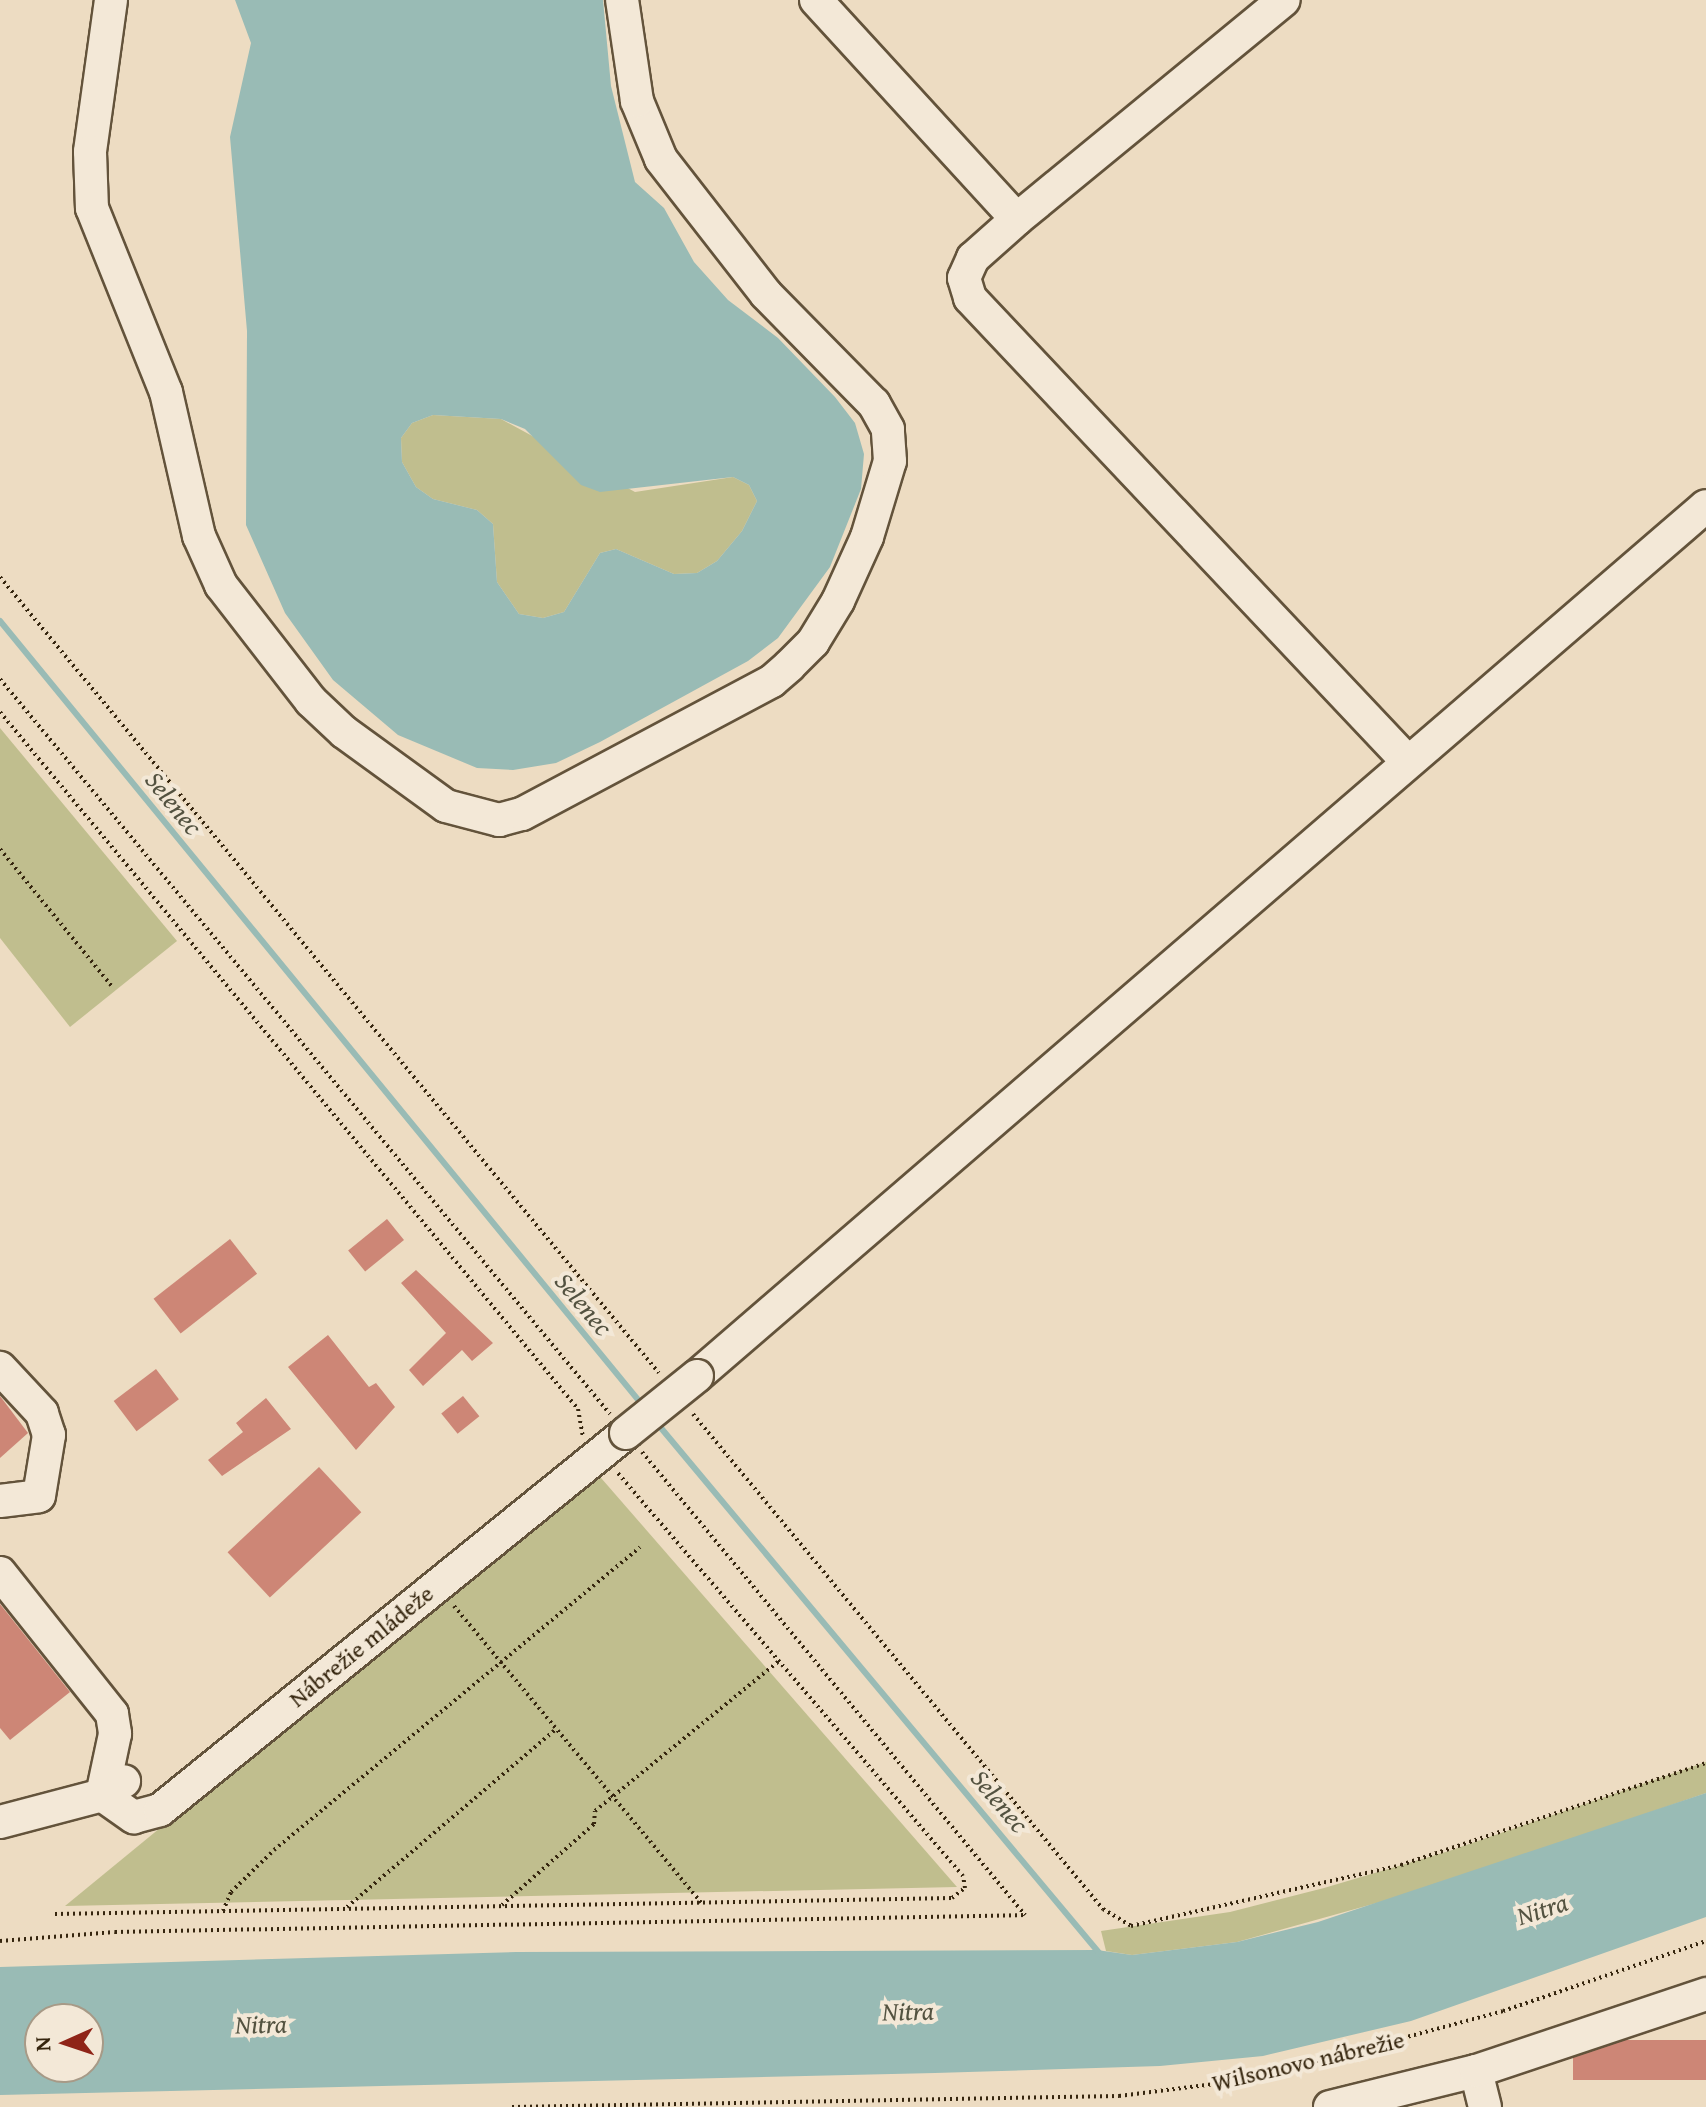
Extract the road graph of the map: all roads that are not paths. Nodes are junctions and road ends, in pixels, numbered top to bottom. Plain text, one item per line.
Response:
1 (111, 0) edge
2 (622, 0) edge
3 (816, 0) edge
4 (1284, 0) edge
5 (1017, 219) junction
6 (1706, 506) edge
7 (1407, 761) junction
8 (0, 1368) edge
9 (0, 1501) edge
10 (0, 1573) edge
11 (113, 1788) junction
12 (0, 1822) edge
13 (1706, 1994) edge
14 (1476, 2071) junction
15 (1379, 2102) edge
16 (1330, 2107) edge
17 (1485, 2107) edge

1 - 2 street
3 - 5 street
4 - 5 street
5 - 7 street
6 - 7 street, Nábrežie mládeže
7 - 11 street, Nábrežie mládeže, bridge
8 - 9 street
10 - 11 street
11 - 12 street
13 - 14 street, Wilsonovo nábrežie
14 - 15 street, Wilsonovo nábrežie
14 - 17 street
15 - 16 street, Wilsonovo nábrežie

